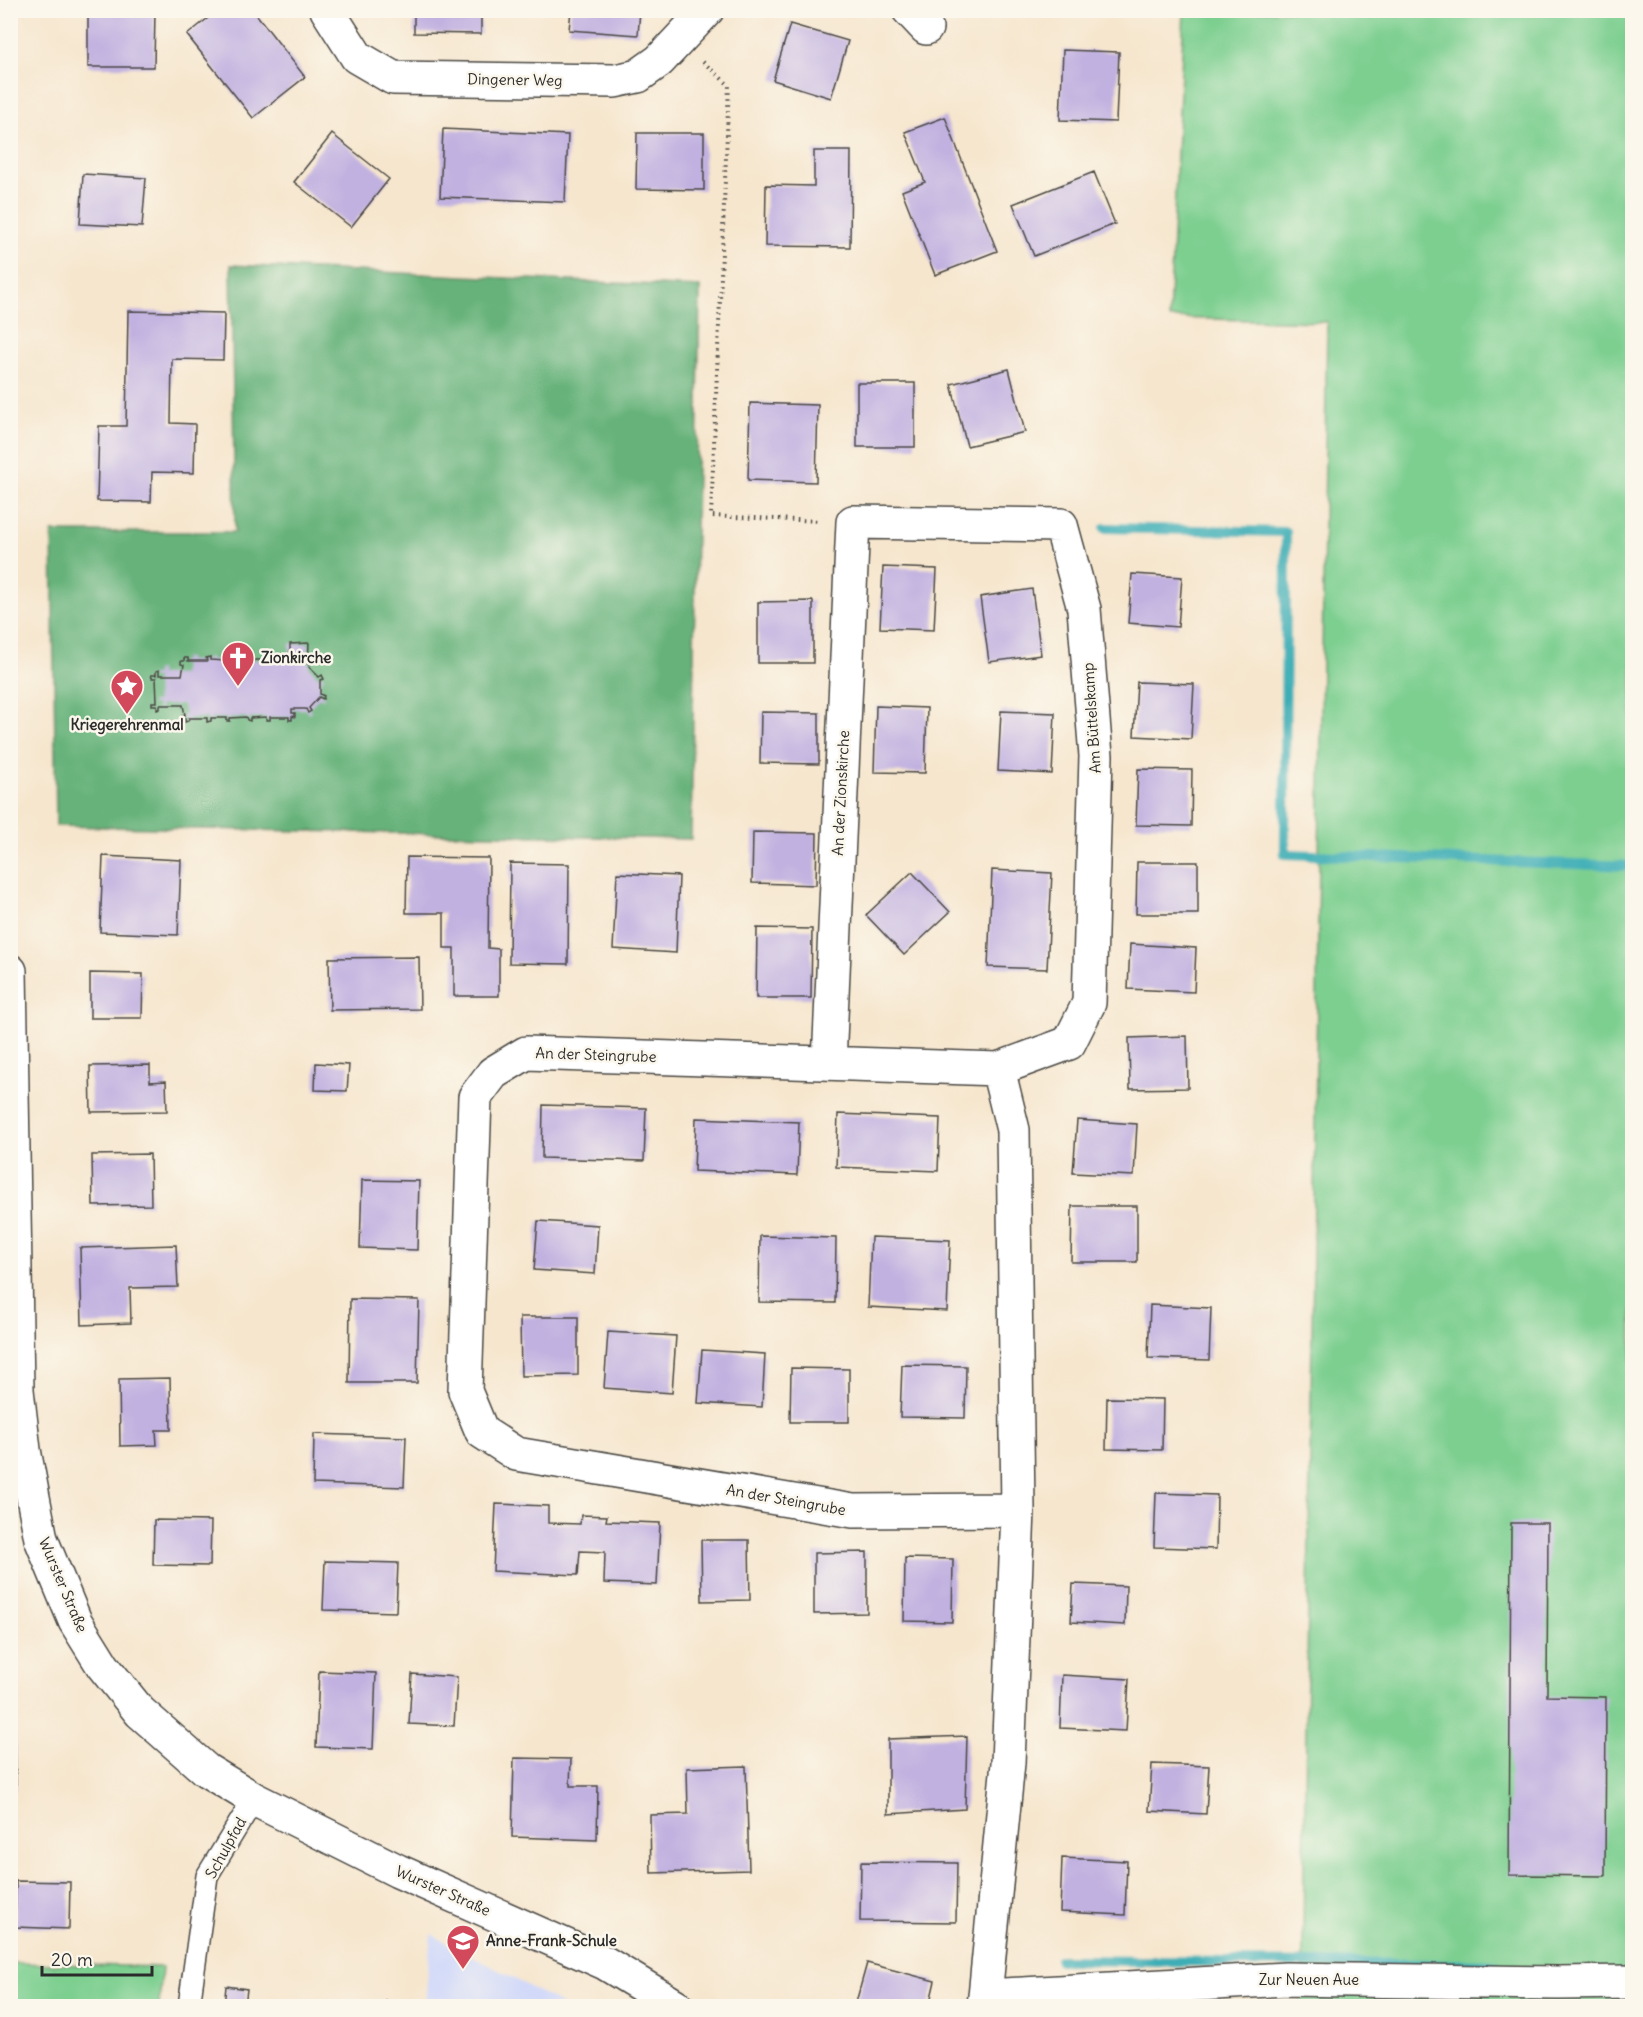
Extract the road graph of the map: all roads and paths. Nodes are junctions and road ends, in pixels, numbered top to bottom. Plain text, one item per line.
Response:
1 (327, 10) edge
2 (707, 10) edge
3 (679, 40) junction
4 (853, 522) junction
5 (10, 971) edge
6 (829, 1063) junction
7 (998, 1069) junction
8 (14, 1390) edge
9 (1018, 1510) junction
10 (254, 1799) junction
11 (1632, 1982) edge
12 (985, 2001) edge
13 (189, 2007) edge
14 (676, 2007) edge

1 - 3 street, Dingener Weg
2 - 3 street, Dingener Weg
3 - 4 path
4 - 6 street, An der Zionskirche
4 - 7 street, Am Büttelskamp
5 - 8 street, Wurster Straße
6 - 7 street, An der Steingrube
6 - 9 street, An der Steingrube
7 - 9 street
8 - 10 street, Wurster Straße
9 - 12 street
10 - 13 lane, Schulpfad
10 - 14 street, Wurster Straße
11 - 12 street, Zur Neuen Aue

